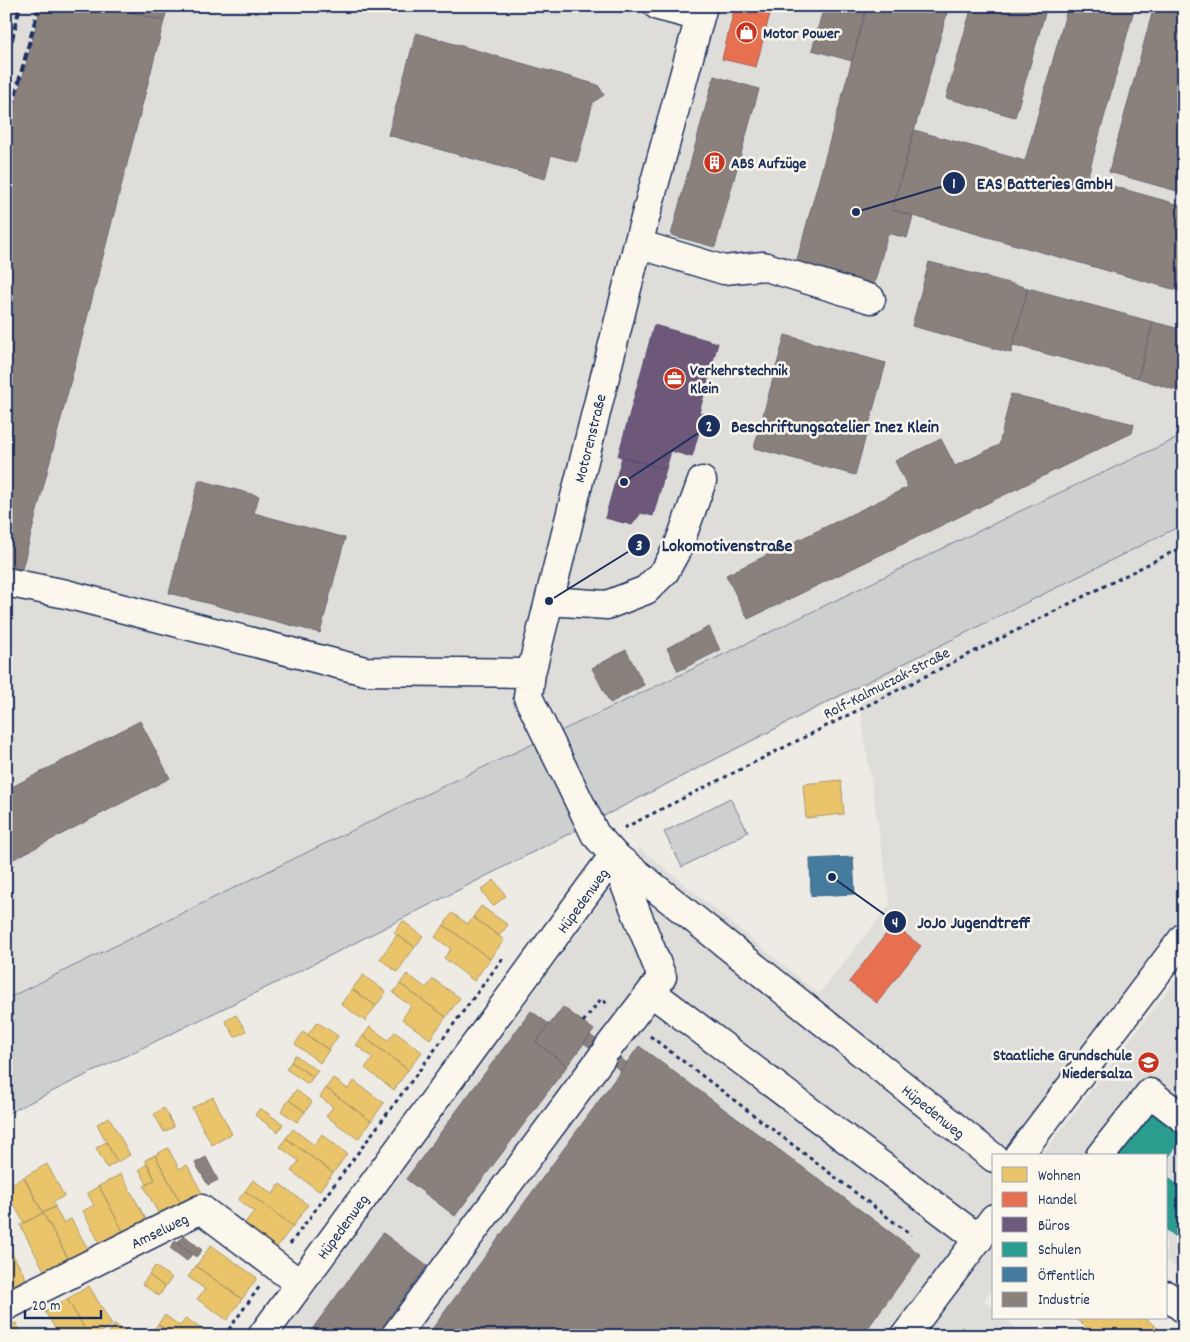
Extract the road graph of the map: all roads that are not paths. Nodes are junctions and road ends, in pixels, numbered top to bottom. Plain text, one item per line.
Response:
1 (658, 6) edge
2 (702, 11) edge
3 (638, 244) junction
4 (870, 299) dead end
5 (702, 482) dead end
6 (6, 582) edge
7 (549, 601) junction
8 (532, 673) junction
9 (607, 847) junction
10 (1184, 937) edge
11 (651, 992) junction
12 (1184, 1119) edge
13 (1020, 1154) edge
14 (1102, 1154) edge
15 (992, 1156) edge
16 (986, 1228) edge
17 (300, 1284) junction
18 (1168, 1297) edge
19 (6, 1306) edge
20 (1184, 1309) edge
21 (262, 1336) edge
22 (395, 1336) edge
23 (905, 1336) edge

1 - 2 street
2 - 3 street, Motorenstraße
3 - 4 street
3 - 7 street, Motorenstraße
5 - 7 street
6 - 8 street
7 - 8 street, Motorenstraße
8 - 9 street, Motorenstraße
9 - 11 street
9 - 15 street, Hüpedenweg
9 - 17 street, Hüpedenweg
10 - 13 street
11 - 16 street
11 - 22 street
12 - 14 street
16 - 23 street
17 - 19 street, Amselweg
17 - 21 street, Hüpedenweg
18 - 20 street

